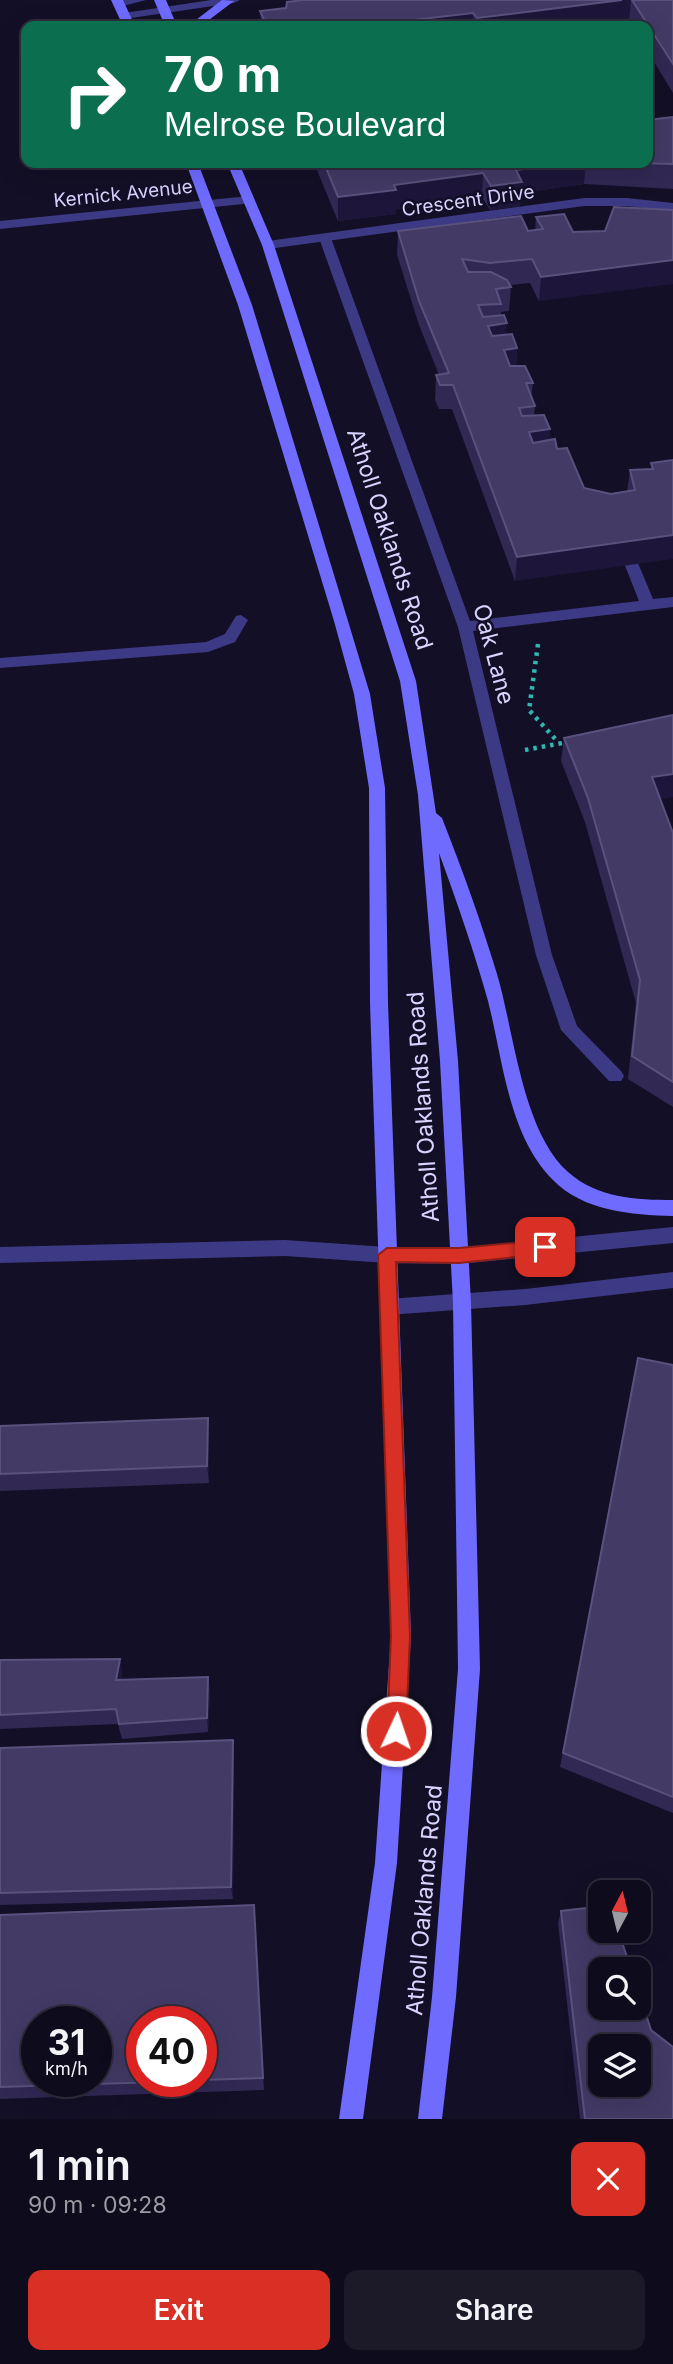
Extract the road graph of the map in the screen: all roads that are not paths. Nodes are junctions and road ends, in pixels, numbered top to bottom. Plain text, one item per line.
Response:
1 (140, 0) edge
2 (234, 0) edge
3 (228, 1) edge
4 (118, 2) edge
5 (162, 5) edge
6 (127, 21) edge
7 (201, 21) edge
8 (194, 168) edge
9 (235, 168) edge
10 (249, 200) junction
11 (207, 204) junction
12 (673, 207) edge
13 (0, 225) edge
14 (325, 238) junction
15 (268, 245) junction
16 (631, 564) edge
17 (673, 602) edge
18 (648, 605) junction
19 (241, 621) dead end
20 (465, 627) junction
21 (0, 663) edge
22 (426, 795) junction
23 (615, 1076) dead end
24 (673, 1208) edge
25 (673, 1235) edge
26 (0, 1255) edge
27 (387, 1255) junction
28 (459, 1256) junction
29 (673, 1279) edge
30 (462, 1303) junction
31 (388, 1307) junction
32 (351, 2119) edge
33 (430, 2119) edge

1 - 4 street
2 - 3 street
3 - 5 street
3 - 7 street
4 - 6 street
5 - 6 street
8 - 11 street, Atholl Oaklands Road
9 - 10 street, Atholl Oaklands Road
10 - 11 street, Kernick Avenue
10 - 15 street, Atholl Oaklands Road
11 - 13 street, Kernick Avenue
11 - 27 street, Atholl Oaklands Road
12 - 14 street, Crescent Drive
14 - 15 street, Crescent Drive
14 - 20 street, Oak Lane
15 - 22 street, Atholl Oaklands Road
16 - 18 street
17 - 18 street
18 - 20 street
19 - 21 street
20 - 23 street, Oak Lane
22 - 24 street
22 - 28 street, Atholl Oaklands Road
25 - 28 street
26 - 27 street
27 - 28 street
27 - 31 street, Atholl Oaklands Road
28 - 30 street, Atholl Oaklands Road
29 - 30 street
30 - 31 street
30 - 33 street, Atholl Oaklands Road
31 - 32 street, Atholl Oaklands Road

